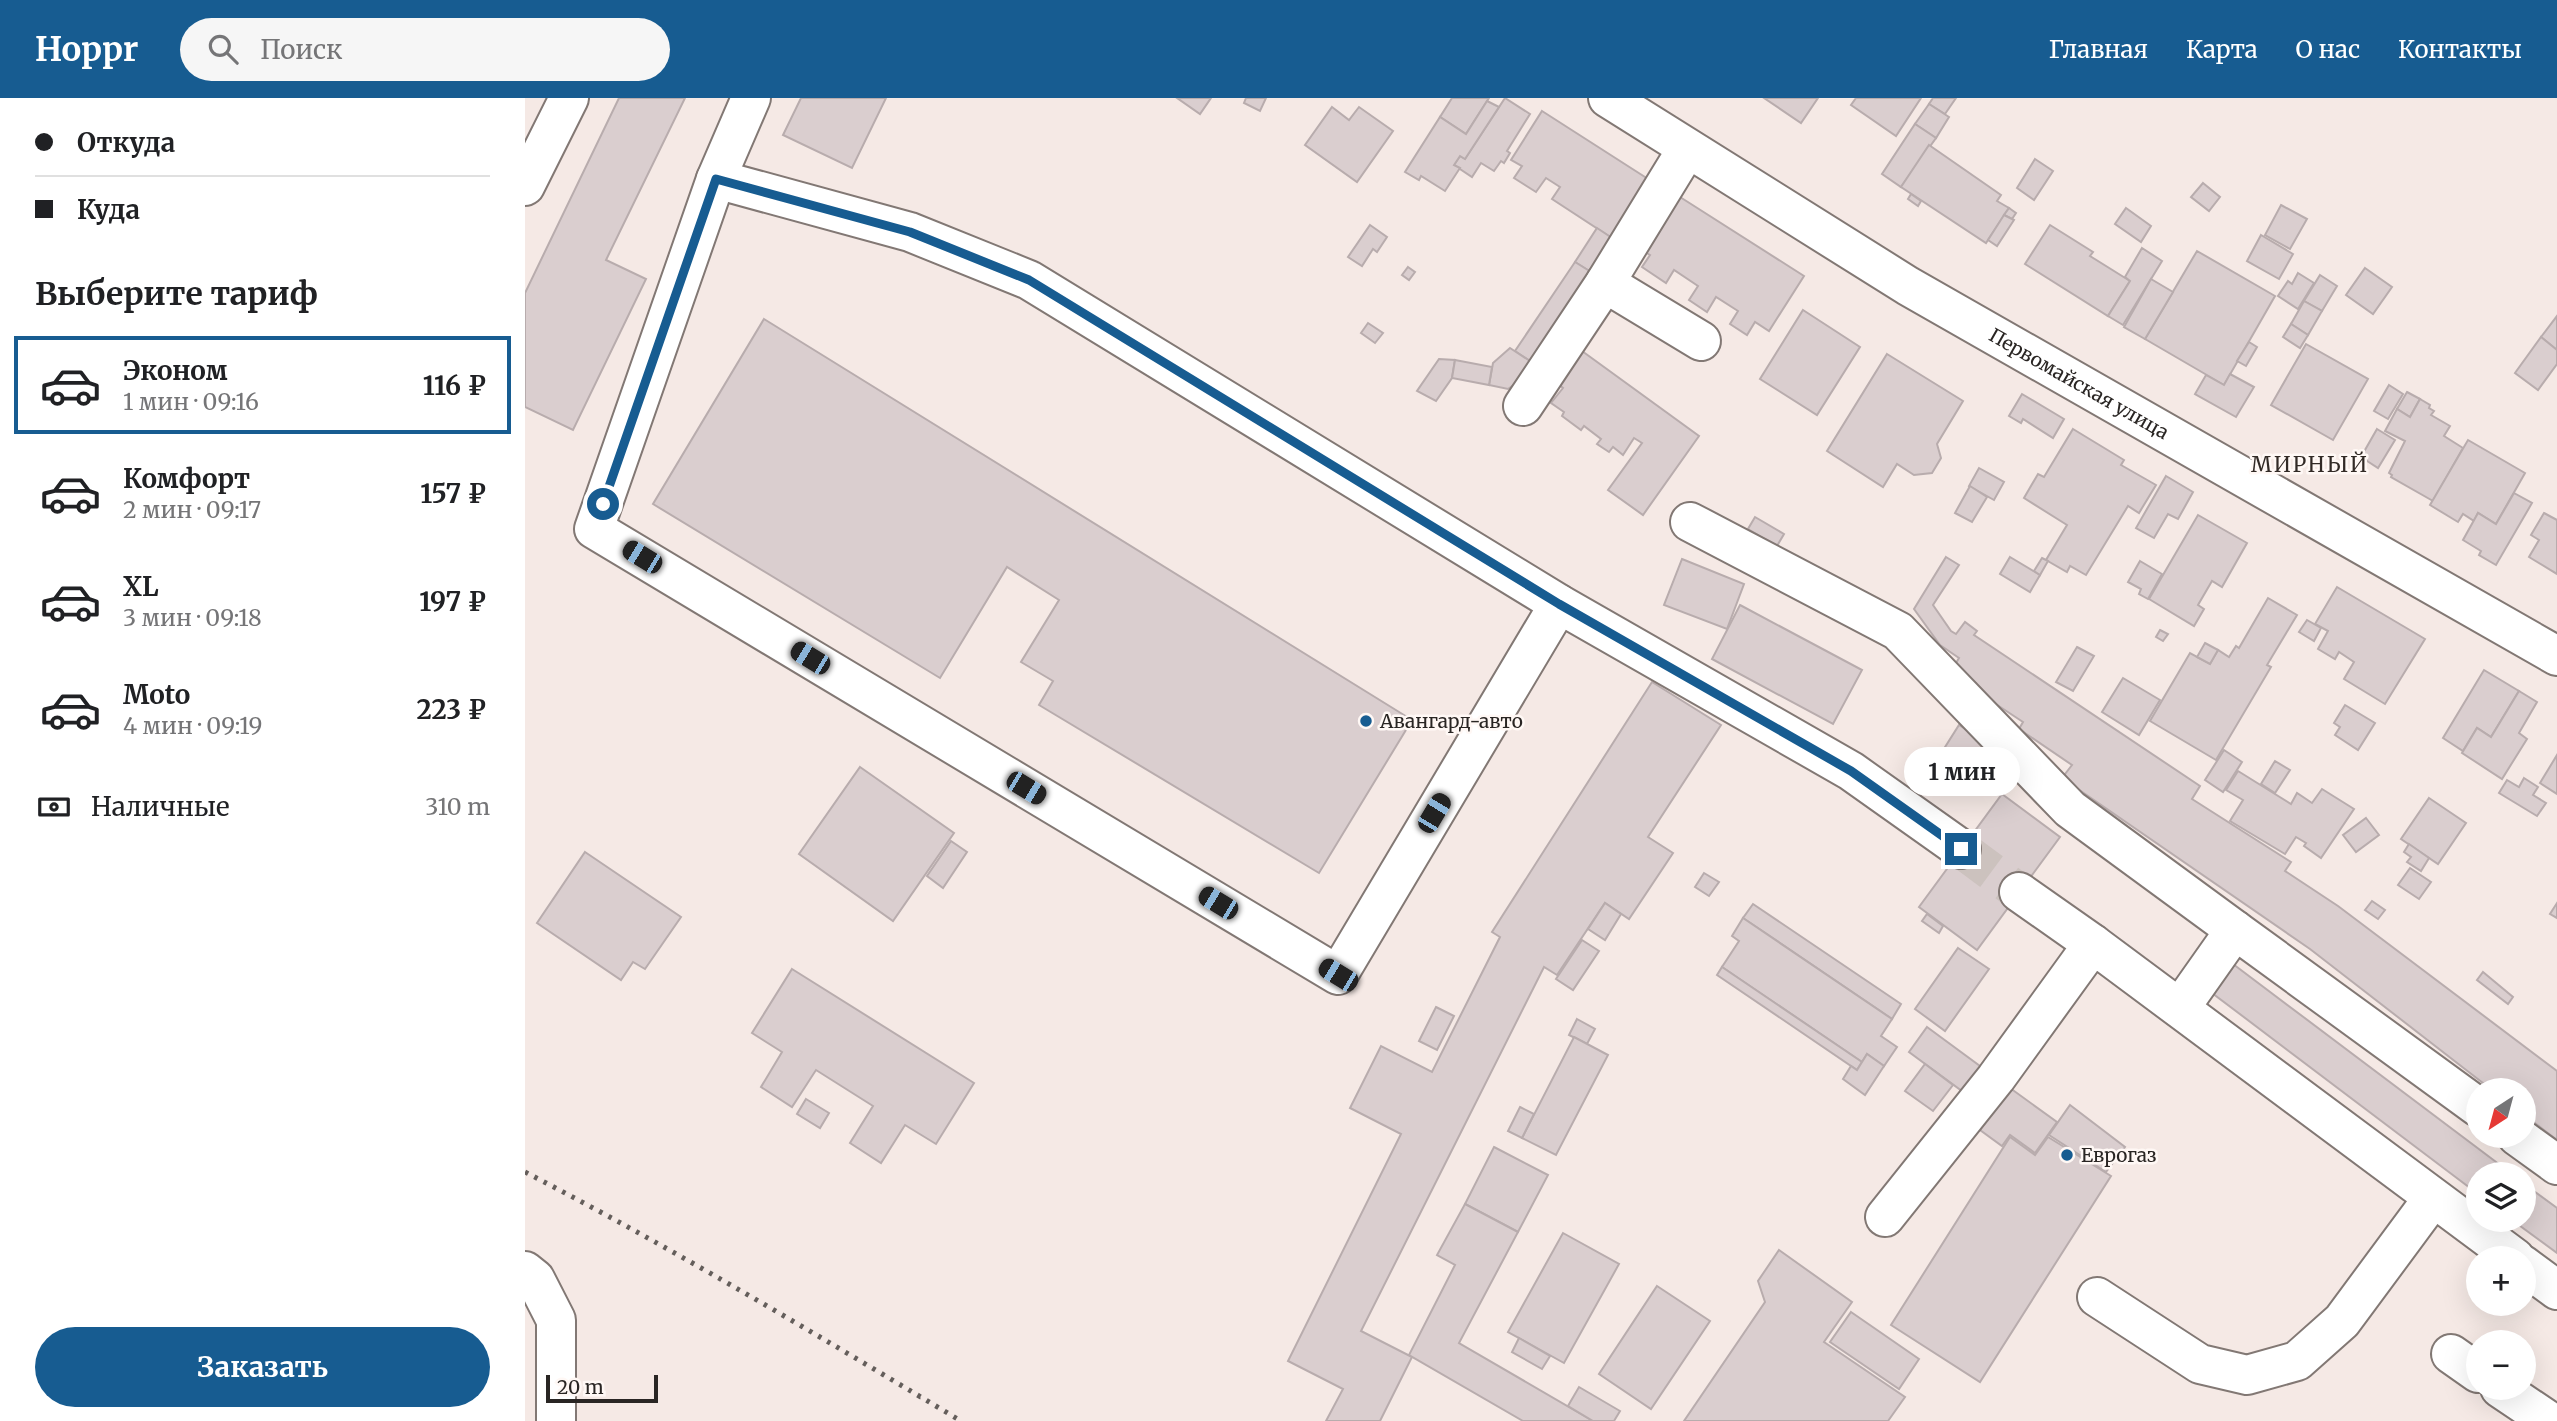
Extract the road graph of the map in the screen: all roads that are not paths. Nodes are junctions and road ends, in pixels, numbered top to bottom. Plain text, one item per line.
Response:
1 (569, 98) edge
2 (751, 98) edge
3 (1608, 98) edge
4 (536, 137) edge
5 (1687, 149) junction
6 (716, 179) junction
7 (525, 186) edge
8 (1605, 283) junction
9 (1701, 341) dead end
10 (1523, 406) dead end
11 (1690, 522) dead end
12 (1559, 604) junction
13 (2557, 656) edge
14 (1961, 849) tunnel mouth
15 (2019, 892) tunnel mouth
16 (2235, 930) junction
17 (2093, 944) junction
18 (2180, 1008) junction
19 (2466, 1098) edge
20 (2534, 1148) edge
21 (2557, 1165) edge
22 (2433, 1198) junction
23 (1885, 1217) dead end
24 (2499, 1246) edge
25 (525, 1271) edge
26 (2536, 1275) edge
27 (2557, 1290) edge
28 (2097, 1297) dead end
29 (2518, 1400) edge
30 (556, 1421) edge
31 (2549, 1421) edge

1 - 4 street
2 - 6 street
3 - 5 street, Первомайская улица
4 - 7 street
5 - 8 street
5 - 13 street, Первомайская улица
6 - 12 street
6 - 12 street
8 - 9 street
8 - 10 street
11 - 16 street
12 - 14 street
15 - 17 street
16 - 18 street
16 - 19 street
17 - 18 street
17 - 23 street
18 - 22 street
20 - 21 street
22 - 24 street
22 - 28 street
25 - 30 street
26 - 27 street
29 - 31 street

